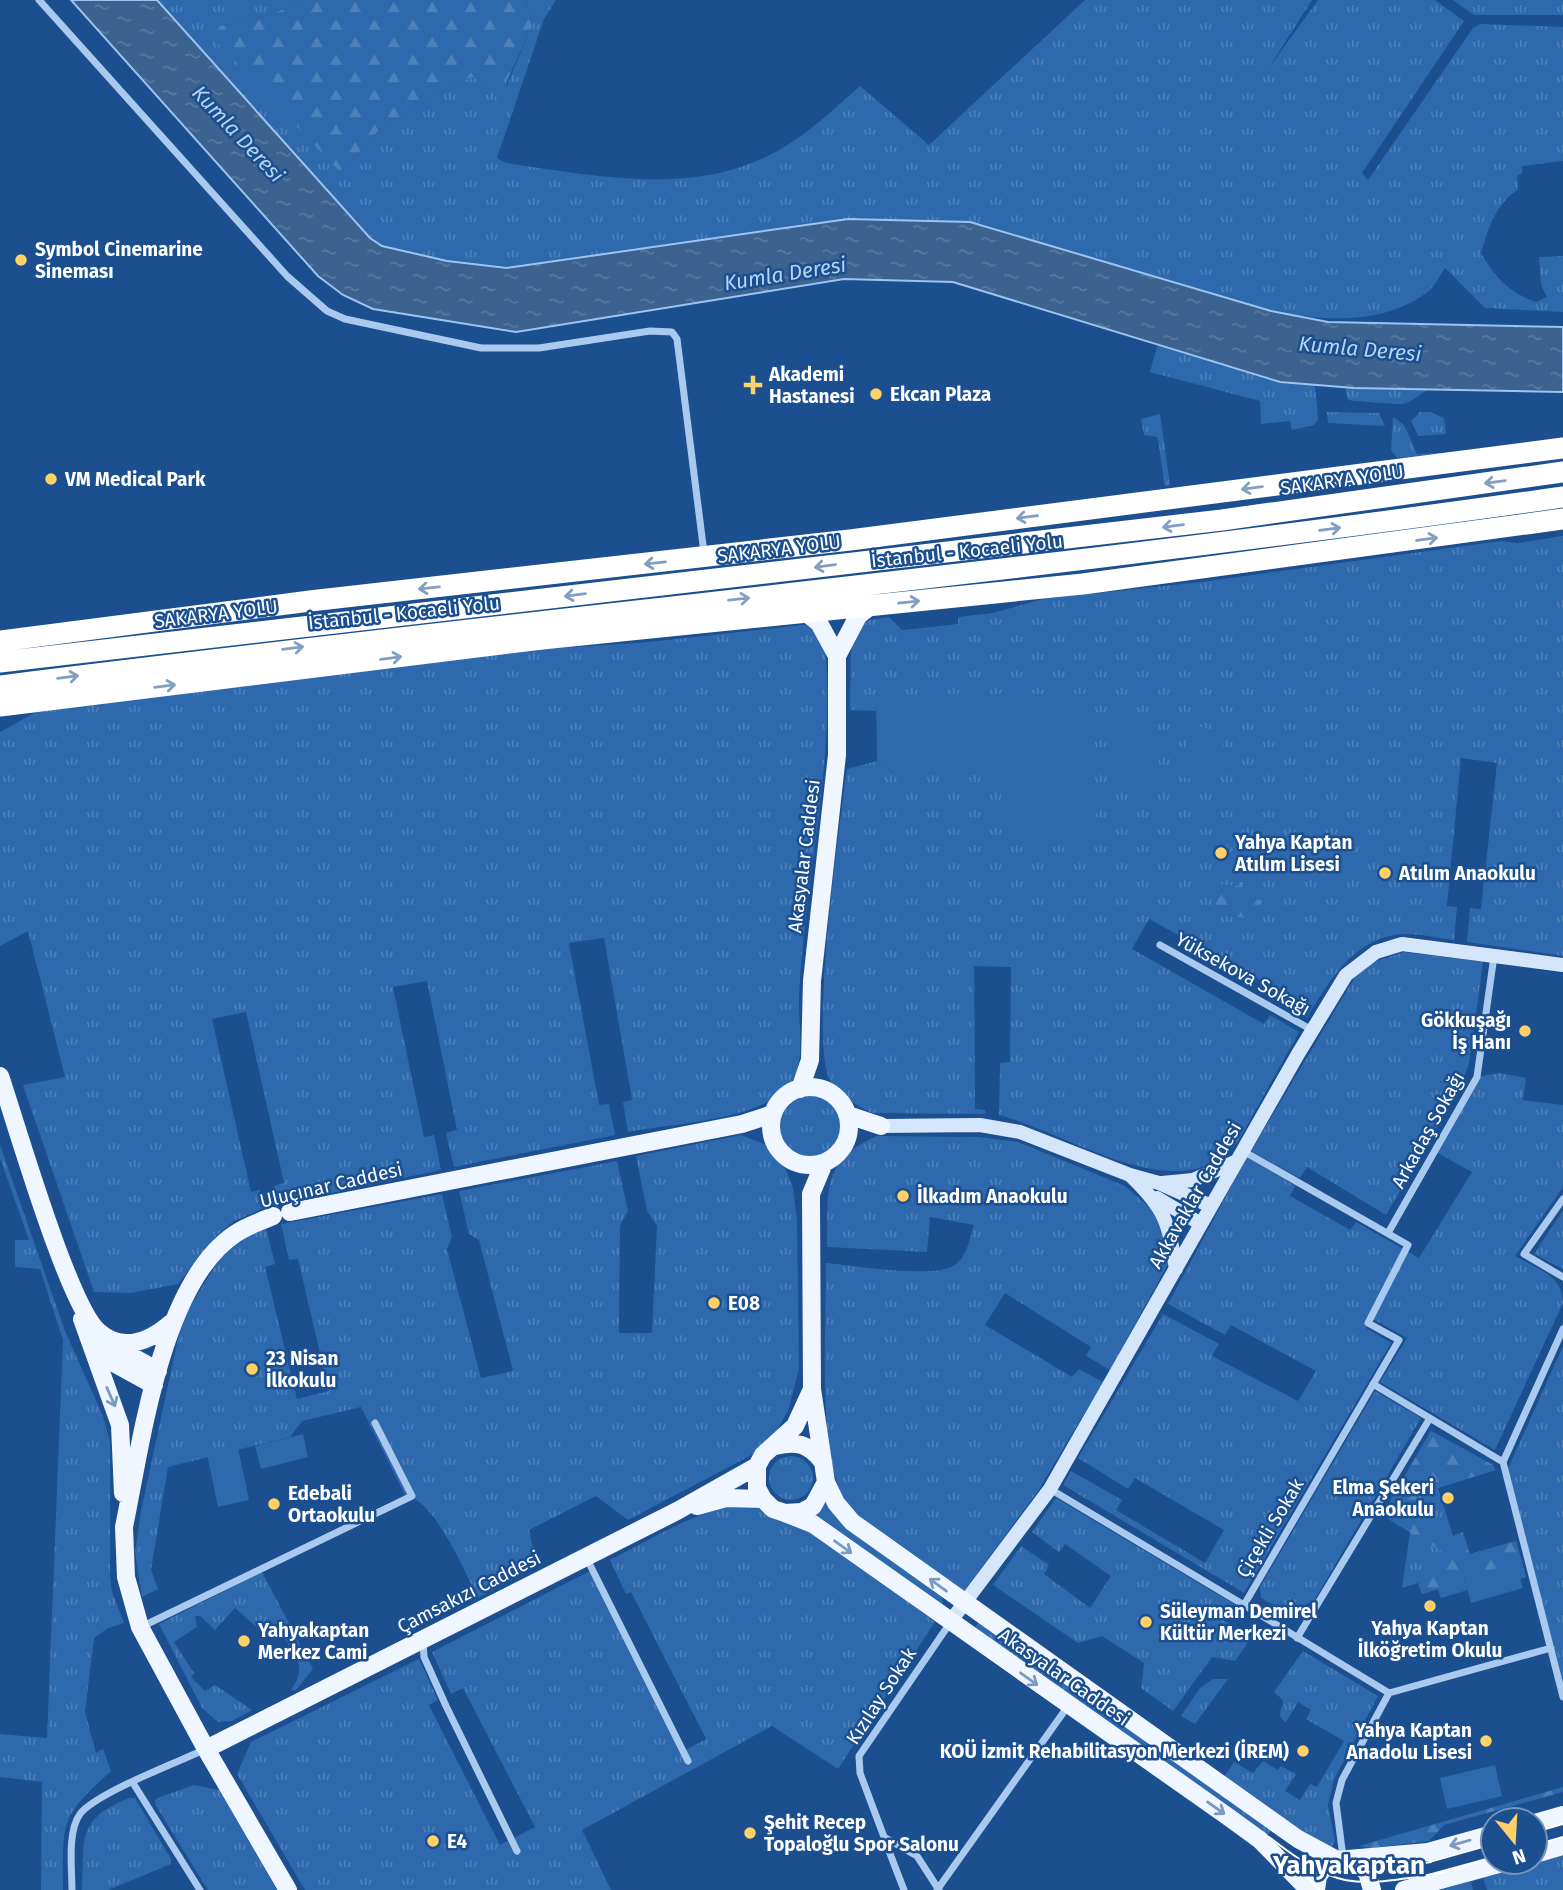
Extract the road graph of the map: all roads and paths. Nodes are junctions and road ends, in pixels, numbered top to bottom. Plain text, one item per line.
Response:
1 (39, 0) edge
2 (1554, 450) edge
3 (1563, 472) edge
4 (1563, 497) edge
5 (1335, 504) junction
6 (1563, 519) edge
7 (705, 557) junction
8 (1234, 564) junction
9 (976, 573) junction
10 (872, 605) junction
11 (805, 612) junction
12 (0, 640) edge
13 (837, 656) junction
14 (0, 662) edge
15 (0, 685) edge
16 (0, 706) edge
17 (1160, 945) dead end
18 (1494, 956) junction
19 (1563, 965) edge
20 (1312, 1030) junction
21 (810, 1060) junction
22 (0, 1076) edge
23 (824, 1089) junction
24 (800, 1090) junction
25 (773, 1114) junction
26 (848, 1115) junction
27 (742, 1124) junction
28 (881, 1126) junction
29 (771, 1134) junction
30 (849, 1136) junction
31 (1240, 1156) junction
32 (797, 1163) junction
33 (824, 1163) junction
34 (1155, 1189) junction
35 (811, 1194) junction
36 (1563, 1199) edge
37 (1211, 1206) junction
38 (1201, 1224) junction
39 (1388, 1233) junction
40 (1175, 1269) junction
41 (1563, 1278) edge
42 (70, 1282) junction
43 (79, 1310) junction
44 (171, 1323) junction
45 (1563, 1329) edge
46 (97, 1331) junction
47 (156, 1378) junction
48 (1373, 1384) junction
49 (812, 1389) junction
50 (1430, 1418) junction
51 (375, 1423) dead end
52 (775, 1446) junction
53 (822, 1461) junction
54 (1503, 1462) junction
55 (757, 1466) junction
56 (826, 1482) junction
57 (1050, 1489) junction
58 (762, 1499) junction
59 (677, 1511) junction
60 (785, 1513) junction
61 (124, 1527) junction
62 (586, 1557) junction
63 (965, 1604) junction
64 (1244, 1605) junction
65 (950, 1622) junction
66 (140, 1627) junction
67 (1297, 1638) junction
68 (423, 1640) junction
69 (1550, 1648) junction
70 (1389, 1693) junction
71 (1563, 1697) edge
72 (1068, 1706) junction
73 (192, 1725) junction
74 (235, 1734) junction
75 (206, 1749) junction
76 (688, 1761) dead end
77 (220, 1773) junction
78 (133, 1783) junction
79 (884, 1838) junction
80 (1479, 1838) edge
81 (516, 1851) dead end
82 (1343, 1860) junction
83 (1479, 1869) edge
84 (72, 1890) edge
85 (200, 1890) edge
86 (288, 1890) edge
87 (904, 1890) edge
88 (938, 1890) edge
89 (1309, 1890) edge
90 (1316, 1890) edge
91 (1372, 1890) edge
92 (1404, 1890) edge

1 - 7 street
2 - 5 highway
2 -> 7 highway
3 -> 5 highway, SAKARYA YOLU
9 -> 4 highway, İstanbul - Kocaeli Yolu
5 -> 14 highway, SAKARYA YOLU
8 -> 6 highway
7 -> 12 highway
8 - 9 highway
10 -> 8 highway
15 -> 9 highway, İstanbul - Kocaeli Yolu
10 - 11 highway
10 - 13 main road
11 - 13 main road
16 -> 11 highway
13 - 21 main road, Akasyalar Caddesi
17 - 20 street, Yüksekova Sokağı
18 - 19 street, Akkavaklar Caddesi
18 - 20 street, Akkavaklar Caddesi
18 - 39 street, Arkadaş Sokağı
20 - 31 street, Akkavaklar Caddesi
21 - 23 main road
21 - 24 main road
22 - 42 main road
23 - 24 main road
23 - 26 main road
24 - 25 main road
25 - 27 main road, Uluçınar Caddesi
25 - 29 main road
26 - 28 main road
26 - 30 main road
27 - 29 main road
27 - 44 main road, Uluçınar Caddesi
28 - 30 main road
28 - 34 street
29 - 32 main road
30 - 33 main road
31 - 34 street
31 - 37 street, Akkavaklar Caddesi
31 - 39 street
32 - 33 main road
32 - 35 main road
33 - 35 main road
34 - 37 street
34 - 38 street
34 - 40 street
35 - 49 main road
36 - 41 street
37 - 38 street, Akkavaklar Caddesi
38 - 40 street, Akkavaklar Caddesi
39 - 48 street, Çiçekli Sokak
40 - 57 street, Akkavaklar Caddesi
42 - 43 main road
42 - 46 main road
43 - 47 main road
43 -> 61 main road
44 - 46 main road
44 - 47 main road, Uluçınar Caddesi
45 - 54 street
46 - 47 main road
47 - 61 main road, Uluçınar Caddesi
48 - 50 street
48 - 64 street, Çiçekli Sokak
49 - 52 main road
49 - 53 main road
50 - 54 street
50 - 67 street
51 - 66 street
52 - 53 main road
52 - 55 main road
53 - 56 main road
54 - 69 street
55 - 58 main road
55 - 59 main road, Çamsakızı Caddesi
56 - 60 main road
63 -> 56 main road, Akasyalar Caddesi
57 - 63 street, Akkavaklar Caddesi
57 - 64 street
58 - 59 main road, Çamsakızı Caddesi
58 - 60 main road
59 - 62 main road, Çamsakızı Caddesi
60 -> 65 main road, Akasyalar Caddesi
61 - 66 main road, Uluçınar Caddesi
62 - 68 main road, Çamsakızı Caddesi
62 - 76 street
63 - 65 street, Akkavaklar Caddesi
63 - 82 main road, Akasyalar Caddesi
64 - 67 street, Çiçekli Sokak
65 -> 72 main road, Akasyalar Caddesi
65 - 79 street, Kızılay Sokak
66 - 73 main road, Uluçınar Caddesi
67 - 70 street, Çiçekli Sokak
68 - 74 main road, Çamsakızı Caddesi
68 - 81 street
69 - 70 street
69 - 71 street
70 - 82 street
72 - 88 street
72 -> 89 main road, Akasyalar Caddesi
73 - 74 main road
73 - 75 main road, Uluçınar Caddesi
74 - 75 main road, Çamsakızı Caddesi
74 - 77 main road
75 - 77 main road, Uluçınar Caddesi
75 - 78 street
77 - 86 main road, Uluçınar Caddesi
78 - 84 street
78 - 85 street
79 - 87 street
79 - 88 street
80 -> 82 main road
82 - 90 main road
82 - 91 main road
83 - 92 main road

